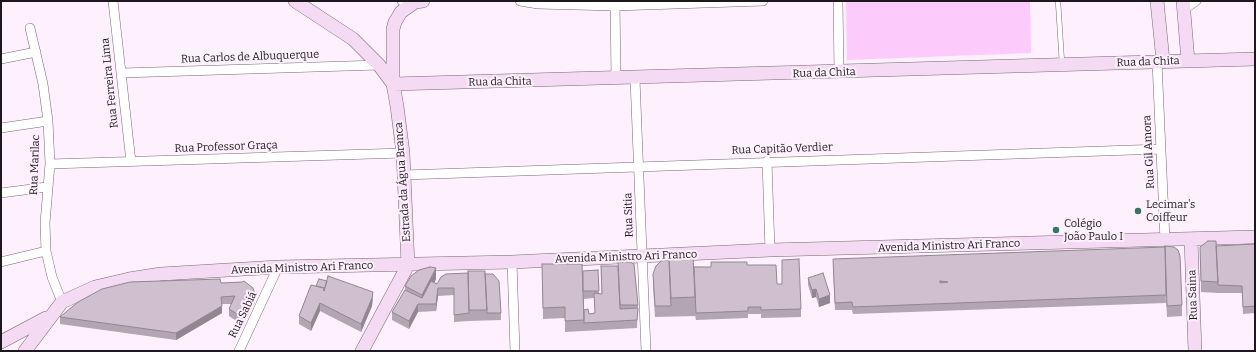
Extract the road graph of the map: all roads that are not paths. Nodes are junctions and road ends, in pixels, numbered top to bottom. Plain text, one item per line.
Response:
1 (113, 1) edge
2 (413, 1) edge
3 (520, 1) edge
4 (763, 1) edge
5 (838, 1) edge
6 (1058, 1) edge
7 (1157, 1) edge
8 (1196, 1) edge
9 (298, 2) edge
10 (615, 4) edge
11 (1183, 5) edge
12 (30, 28) dead end
13 (36, 52) junction
14 (1251, 57) edge
15 (1, 59) edge
16 (1188, 61) junction
17 (1160, 62) junction
18 (379, 65) junction
19 (1062, 65) junction
20 (839, 72) junction
21 (122, 73) junction
22 (636, 78) junction
23 (616, 79) junction
24 (393, 84) junction
25 (48, 121) junction
26 (1, 128) edge
27 (1161, 149) junction
28 (403, 153) junction
29 (767, 161) junction
30 (131, 162) junction
31 (50, 164) junction
32 (639, 167) junction
33 (404, 176) junction
34 (47, 187) junction
35 (1, 193) edge
36 (1255, 237) edge
37 (1165, 240) junction
38 (1191, 240) junction
39 (770, 250) junction
40 (46, 251) junction
41 (643, 257) junction
42 (1, 262) edge
43 (512, 262) junction
44 (408, 265) junction
45 (278, 268) junction
46 (62, 302) junction
47 (50, 316) junction
48 (1, 342) edge
49 (25, 351) edge
50 (239, 351) edge
51 (362, 351) edge
52 (515, 351) edge
53 (646, 351) edge
54 (1195, 351) edge

1 - 21 street, Rua Ferreira Lima
2 - 24 main road
3 - 10 street
4 - 10 street
5 - 20 street
6 - 19 lane
7 - 17 main road
8 - 11 street
9 - 18 main road, Estrada da Água Branca
10 - 23 street
11 - 16 main road
12 - 13 street, Rua Marilac
13 - 15 street
13 - 25 street, Rua Marilac
14 - 16 main road, Rua da Chita
16 - 17 main road, Rua da Chita
17 - 19 main road, Rua da Chita
17 - 27 street, Rua Gil Amora
18 - 21 street, Rua Carlos de Albuquerque
18 - 24 main road, Estrada da Água Branca
19 - 20 main road, Rua da Chita
20 - 22 main road, Rua da Chita
21 - 30 street, Rua Ferreira Lima
22 - 23 main road, Rua da Chita
22 - 32 street, Rua Sitia
23 - 24 main road, Rua da Chita
24 - 28 main road, Estrada da Água Branca
25 - 26 street
25 - 31 street, Rua Marilac
27 - 29 street, Rua Capitão Verdier
27 - 37 street, Rua Gil Amora
28 - 30 street, Rua Professor Graça
28 - 33 main road, Estrada da Água Branca
29 - 32 street, Rua Capitão Verdier
29 - 39 street
30 - 31 street, Rua Professor Graça
31 - 34 street, Rua Marilac
32 - 33 street, Rua Capitão Verdier
32 - 41 street, Rua Sitia
33 - 44 main road, Estrada da Água Branca
34 - 35 street
34 - 40 street, Rua Marilac
36 - 38 main road, Avenida Ministro Ari Franco
37 - 38 main road, Avenida Ministro Ari Franco
37 - 39 main road, Avenida Ministro Ari Franco
38 - 54 main road, Rua Saina
39 - 41 main road, Avenida Ministro Ari Franco
40 - 42 street
40 - 46 street, Rua Marilac
41 - 43 main road, Avenida Ministro Ari Franco
41 - 53 street, Rua Sitia
43 - 44 main road, Avenida Ministro Ari Franco
43 - 52 street
44 - 45 main road, Avenida Ministro Ari Franco
44 - 51 main road
45 - 46 main road, Avenida Ministro Ari Franco
45 - 50 street, Rua Sabiá
46 - 47 main road, Avenida Ministro Ari Franco
47 - 48 main road
47 - 49 main road, Avenida Ministro Ari Franco

